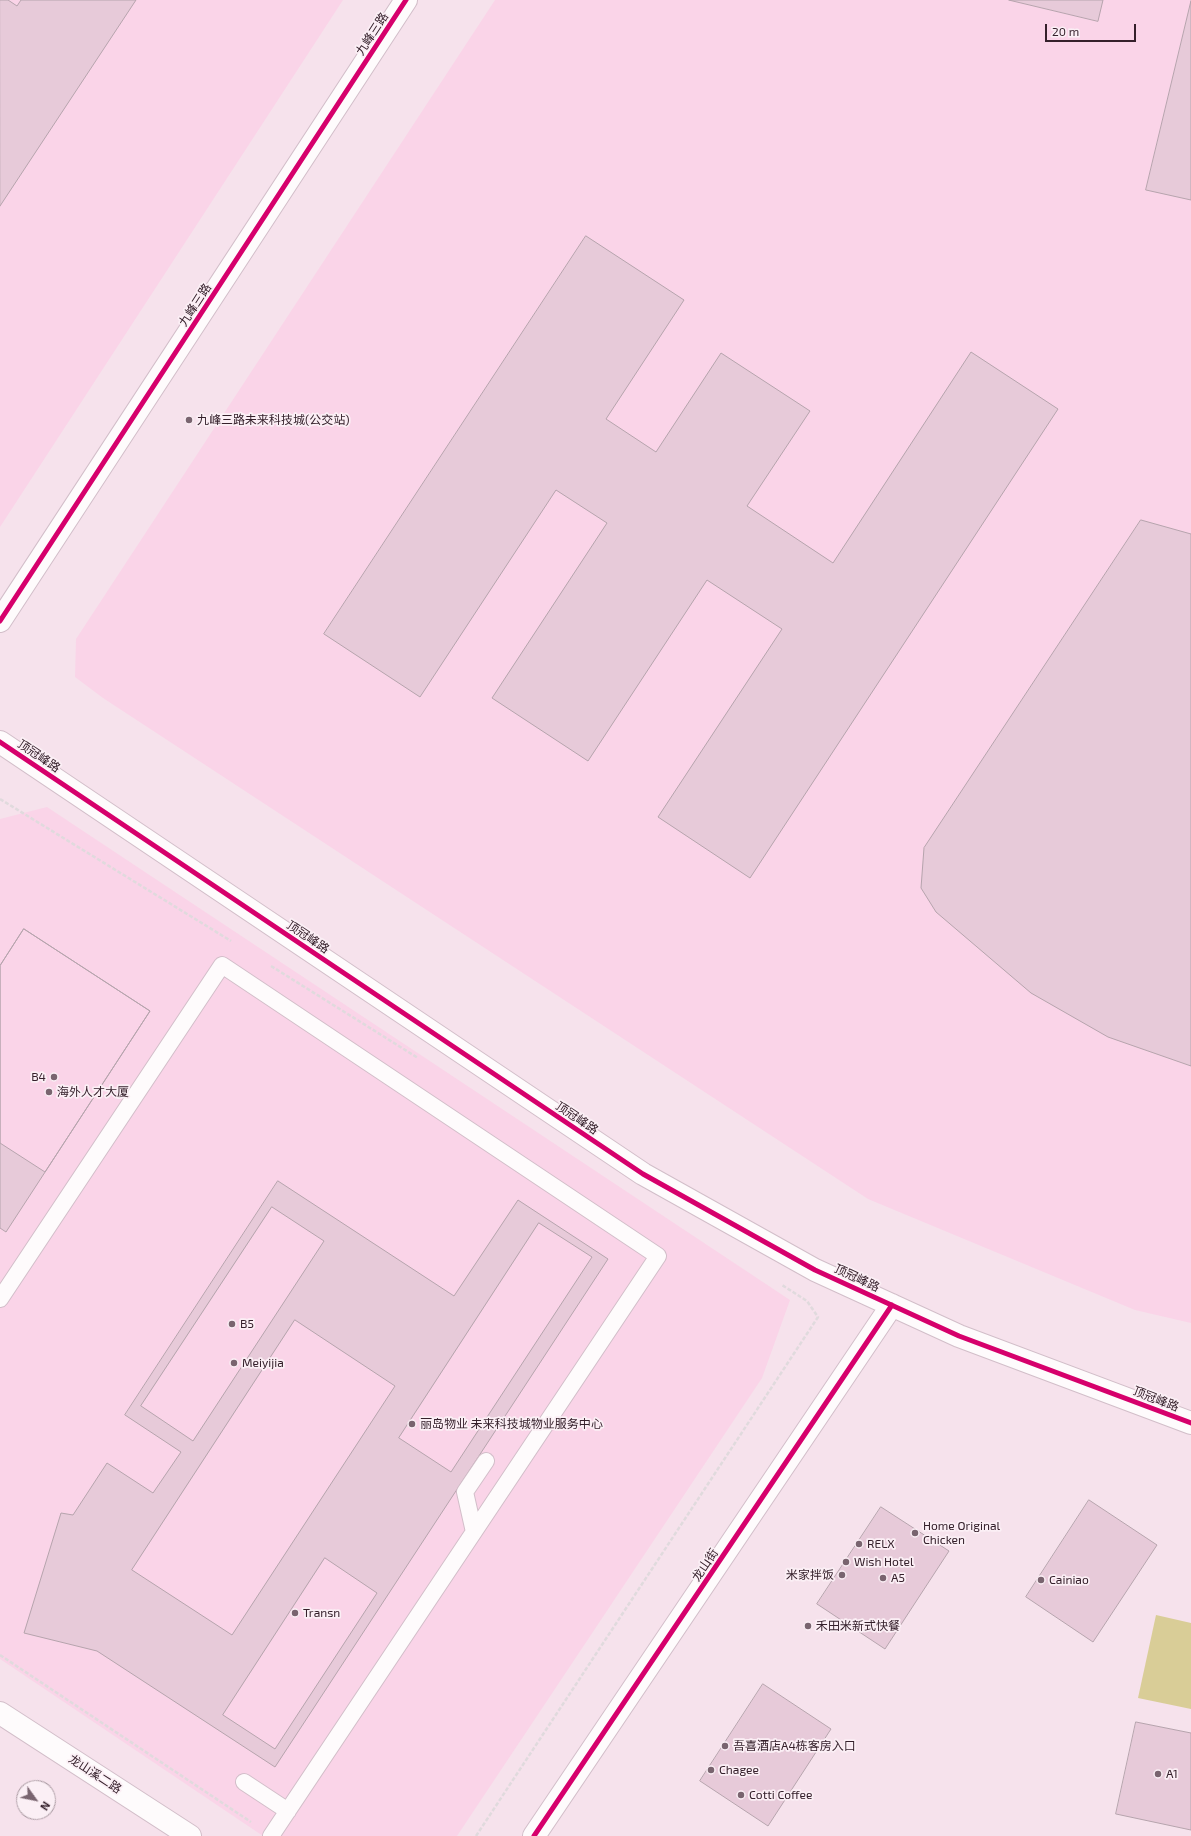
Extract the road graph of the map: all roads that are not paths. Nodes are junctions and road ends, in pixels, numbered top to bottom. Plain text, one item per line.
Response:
1 (406, 0) edge
2 (0, 621) edge
3 (0, 742) edge
4 (0, 1299) edge
5 (892, 1305) junction
6 (1191, 1423) edge
7 (486, 1461) dead end
8 (474, 1532) junction
9 (0, 1713) edge
10 (244, 1782) dead end
11 (288, 1811) junction
12 (190, 1836) edge
13 (271, 1836) edge
14 (534, 1836) edge

1 - 2 street, 九峰三路
3 - 5 street, 顶冠峰路
4 - 8 lane
5 - 6 street, 顶冠峰路
5 - 14 street, 龙山街
7 - 8 lane
8 - 11 lane
9 - 12 street, 龙山溪二路
10 - 11 lane
11 - 13 lane

